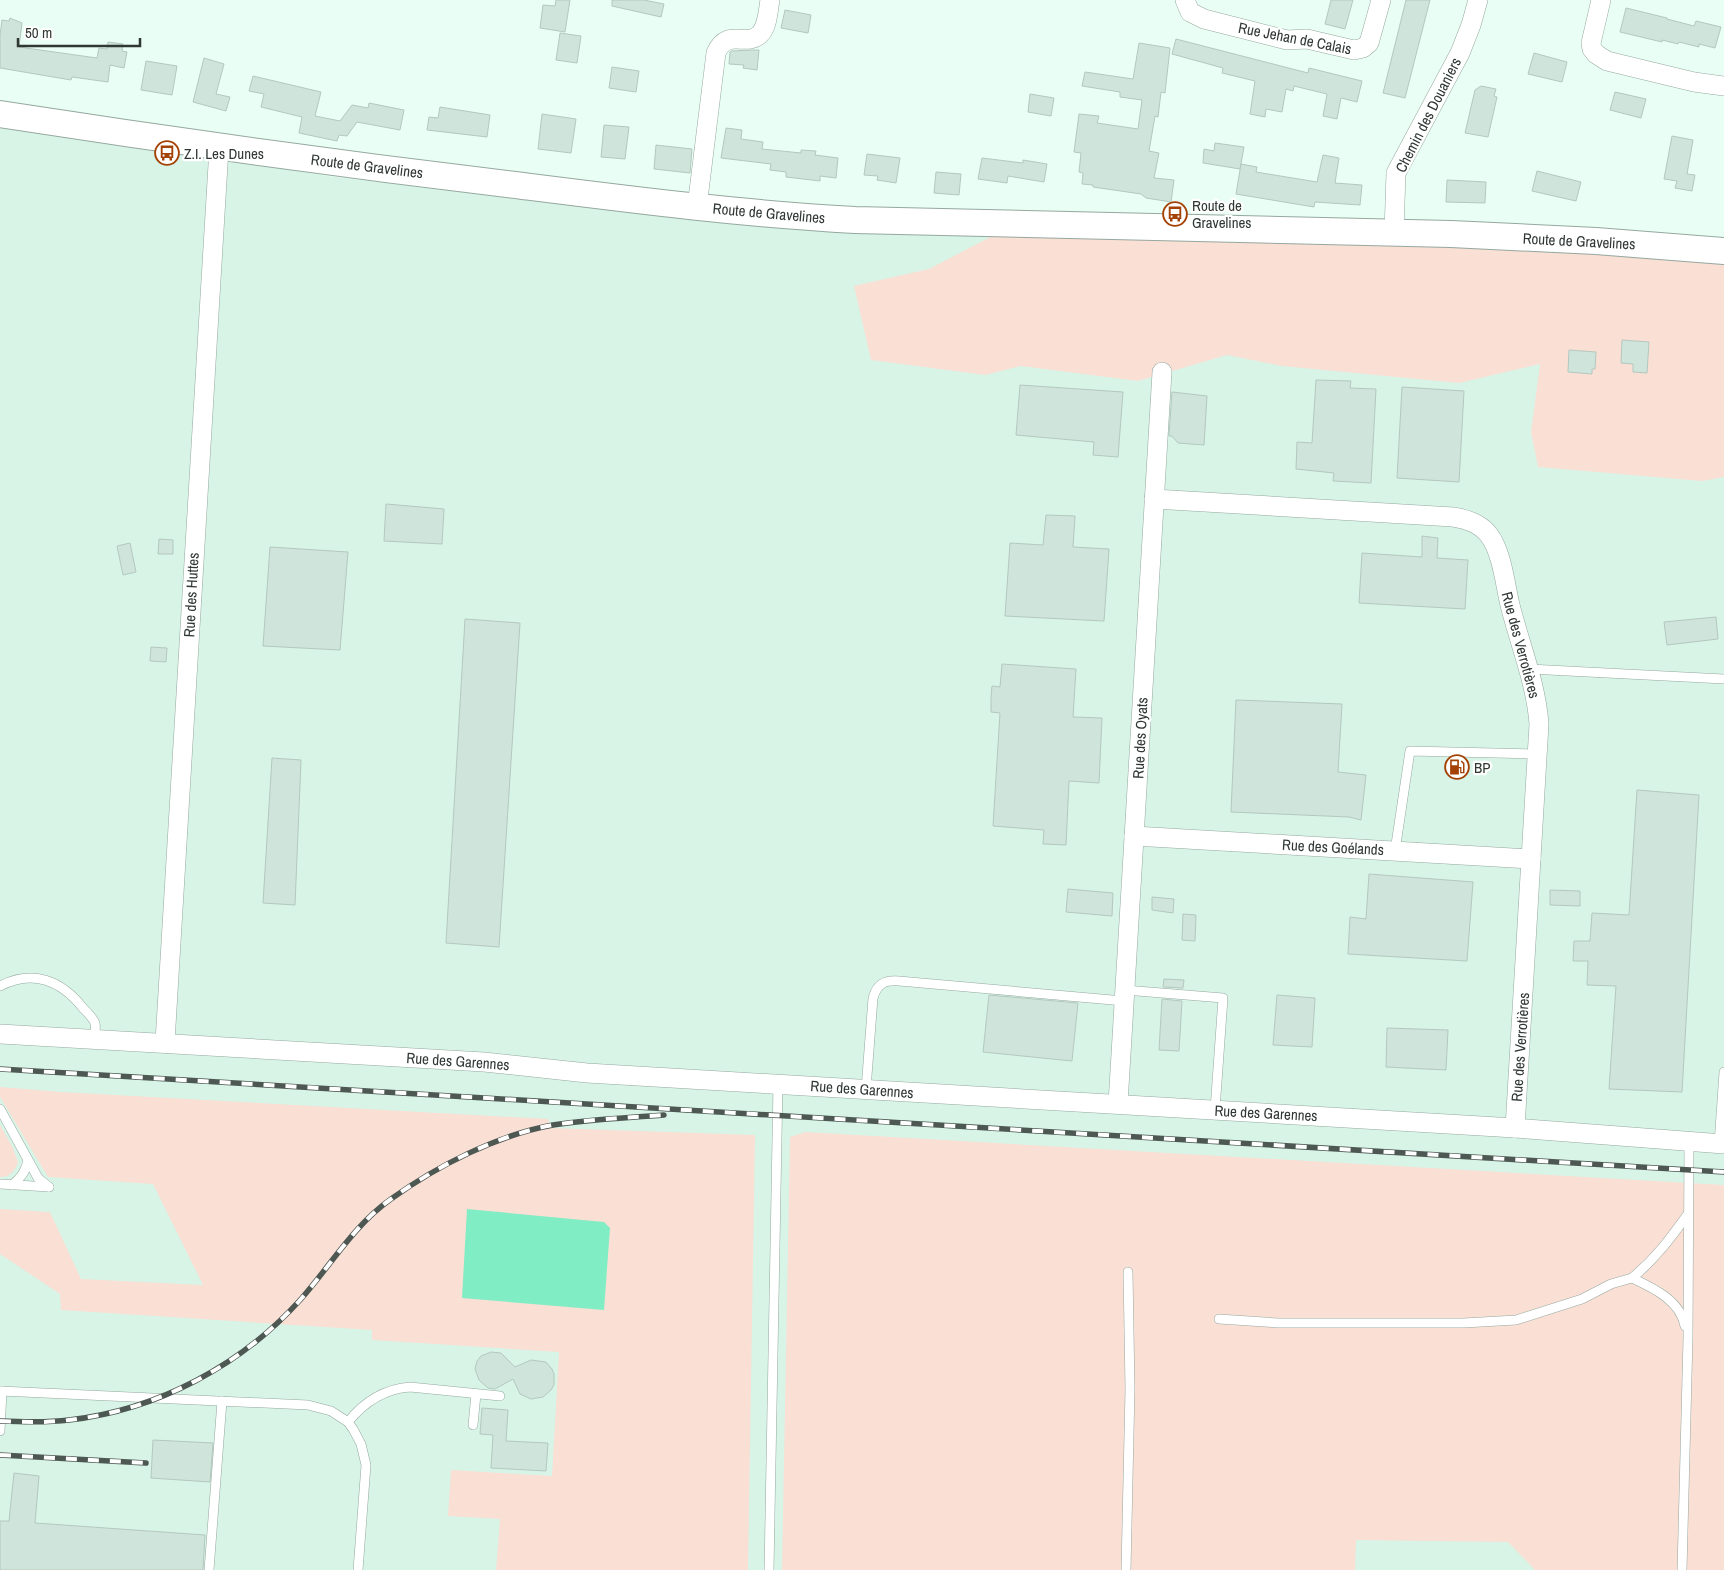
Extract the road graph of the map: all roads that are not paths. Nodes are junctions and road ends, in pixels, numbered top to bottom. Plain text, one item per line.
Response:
1 (770, 0) edge
2 (1185, 0) edge
3 (1381, 0) edge
4 (1478, 0) edge
5 (1601, 0) edge
6 (1724, 86) edge
7 (0, 114) edge
8 (219, 148) junction
9 (697, 207) junction
10 (1394, 233) junction
11 (1724, 251) edge
12 (1162, 372) dead end
13 (1154, 500) junction
14 (1529, 669) junction
15 (1724, 679) edge
16 (1538, 754) junction
17 (1134, 836) junction
18 (1395, 851) junction
19 (1531, 858) junction
20 (0, 986) edge
21 (1125, 996) junction
22 (0, 1034) edge
23 (94, 1039) junction
24 (165, 1042) junction
25 (1724, 1072) edge
26 (778, 1084) junction
27 (866, 1089) junction
28 (1118, 1104) junction
29 (0, 1109) edge
30 (1214, 1110) junction
31 (1514, 1128) junction
32 (1689, 1142) junction
33 (1722, 1144) edge
34 (28, 1161) junction
35 (0, 1184) edge
36 (12, 1184) junction
37 (1688, 1214) junction
38 (1128, 1272) dead end
39 (1632, 1278) junction
40 (1218, 1319) dead end
41 (1688, 1338) junction
42 (1, 1391) edge
43 (476, 1394) junction
44 (500, 1396) dead end
45 (222, 1401) junction
46 (348, 1422) junction
47 (473, 1425) dead end
48 (0, 1431) edge
49 (210, 1570) edge
50 (358, 1570) edge
51 (769, 1570) edge
52 (1126, 1570) edge
53 (1682, 1570) edge

1 - 9 street
2 - 3 street, Rue Jehan de Calais
4 - 10 street, Chemin des Douaniers
5 - 6 street
7 - 8 main road, Route de Gravelines
8 - 9 main road, Route de Gravelines
8 - 24 street, Rue des Huttes
9 - 10 main road, Route de Gravelines
10 - 11 main road, Route de Gravelines
12 - 13 street, Rue des Oyats
13 - 14 street, Rue des Verrotières
13 - 17 street, Rue des Oyats
14 - 15 lane
14 - 16 street, Rue des Verrotières
16 - 18 lane
16 - 19 street, Rue des Verrotières
17 - 18 street, Rue des Goélands
17 - 21 street, Rue des Oyats
18 - 19 street, Rue des Goélands
19 - 31 street, Rue des Verrotières
20 - 23 lane
21 - 27 lane
21 - 28 street, Rue des Oyats
21 - 30 lane
22 - 23 street, Rue des Garennes
23 - 24 street, Rue des Garennes
24 - 26 street, Rue des Garennes
25 - 33 lane
26 - 27 street, Rue des Garennes
26 - 51 lane
27 - 28 street, Rue des Garennes
28 - 30 street, Rue des Garennes
29 - 34 lane
30 - 31 street, Rue des Garennes
31 - 32 street, Rue des Garennes
32 - 33 street, Rue des Garennes
32 - 37 lane
34 - 36 lane
34 - 36 lane
35 - 36 lane
37 - 39 lane
37 - 41 lane
38 - 52 lane
39 - 40 lane
39 - 41 lane
41 - 53 lane
42 - 45 lane
42 - 48 lane
43 - 44 lane
43 - 46 lane
43 - 47 lane
45 - 46 lane
45 - 49 lane
46 - 50 lane

